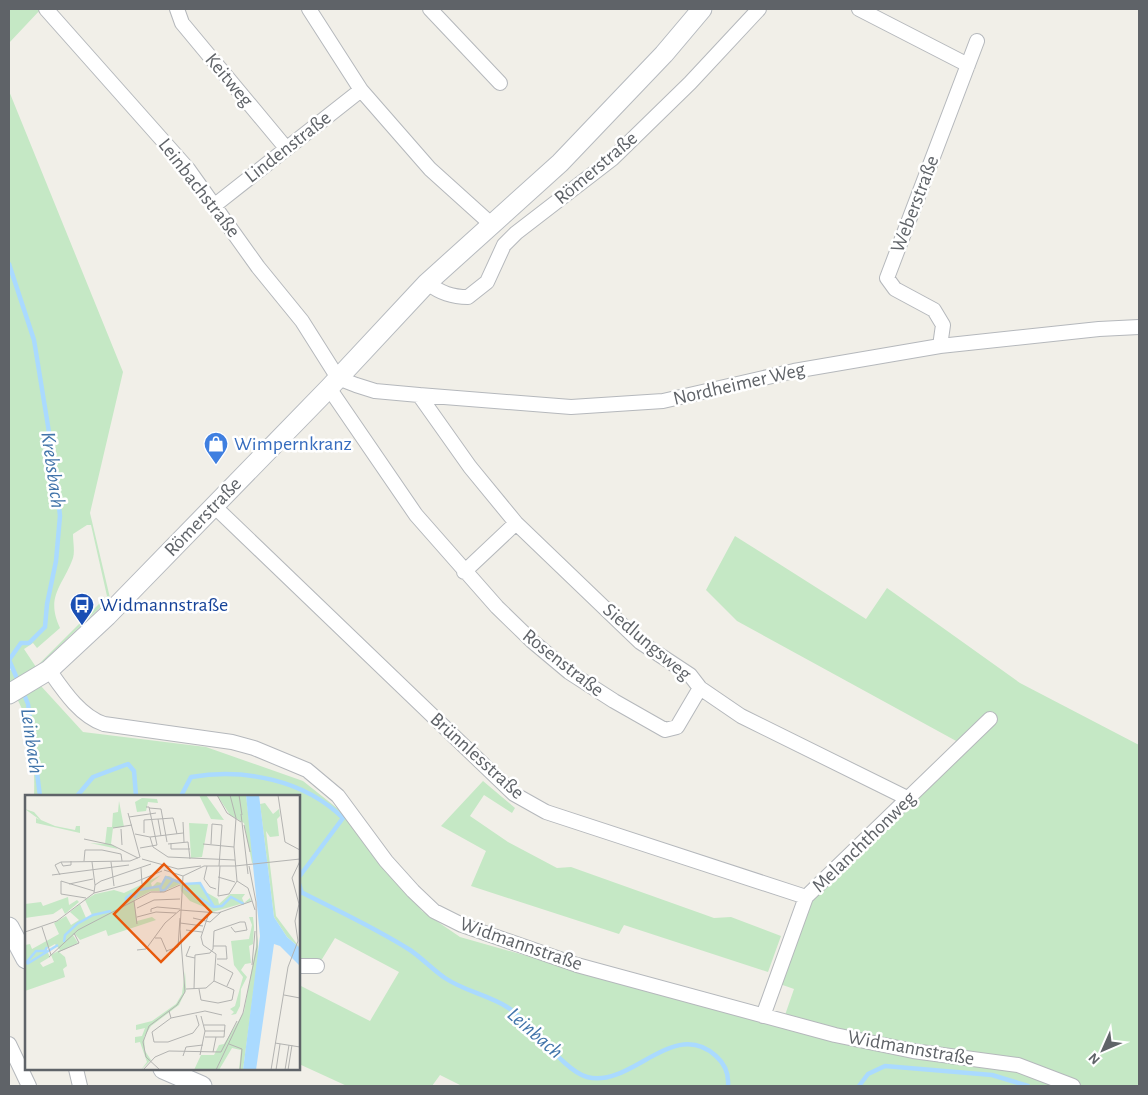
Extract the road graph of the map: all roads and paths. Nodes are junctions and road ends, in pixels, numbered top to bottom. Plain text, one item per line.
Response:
1 (46, 9) edge
2 (177, 9) edge
3 (309, 9) edge
4 (430, 9) edge
5 (702, 9) edge
6 (759, 9) edge
7 (859, 9) edge
8 (977, 40) dead end
9 (968, 65) junction
10 (500, 82) dead end
11 (361, 90) junction
12 (286, 148) junction
13 (215, 205) junction
14 (491, 224) junction
15 (427, 283) junction
16 (1139, 327) edge
17 (940, 346) junction
18 (334, 383) junction
19 (420, 396) junction
20 (214, 506) junction
21 (516, 522) junction
22 (464, 572) junction
23 (48, 670) junction
24 (700, 688) junction
25 (10, 693) edge
26 (990, 719) dead end
27 (909, 799) junction
28 (806, 897) junction
29 (9, 927) edge
30 (25, 957) edge
31 (300, 966) edge
32 (317, 966) dead end
33 (763, 1016) junction
34 (9, 1044) edge
35 (76, 1070) edge
36 (165, 1070) edge
37 (30, 1086) edge
38 (80, 1086) edge
39 (202, 1086) edge
40 (1073, 1086) edge

1 - 13 street, Leinbachstraße
2 - 12 street, Keitweg
3 - 11 street
4 - 10 street
5 - 14 main road, Römerstraße
6 - 15 street, Römerstraße
7 - 9 street
8 - 9 street, Weberstraße
9 - 17 street, Weberstraße
11 - 12 street, Lindenstraße
11 - 14 street
12 - 13 street, Lindenstraße
13 - 18 street, Leinbachstraße
14 - 15 main road, Römerstraße
15 - 18 main road, Römerstraße
16 - 17 street, Nordheimer Weg
17 - 19 street, Nordheimer Weg
18 - 19 street, Nordheimer Weg
18 - 20 main road, Römerstraße
18 - 22 street, Rosenstraße
19 - 21 street, Siedlungsweg
20 - 23 main road, Römerstraße
20 - 28 street, Brünnlesstraße
21 - 22 street
21 - 24 street, Siedlungsweg
22 - 24 street, Rosenstraße
23 - 25 main road, Römerstraße
23 - 33 street, Widmannstraße
24 - 27 street, Siedlungsweg
26 - 27 street, Melanchthonweg
27 - 28 street, Melanchthonweg
28 - 33 street, Melanchthonweg
29 - 30 main road
31 - 32 street
33 - 40 street, Widmannstraße
34 - 37 street
35 - 38 street
36 - 39 main road

